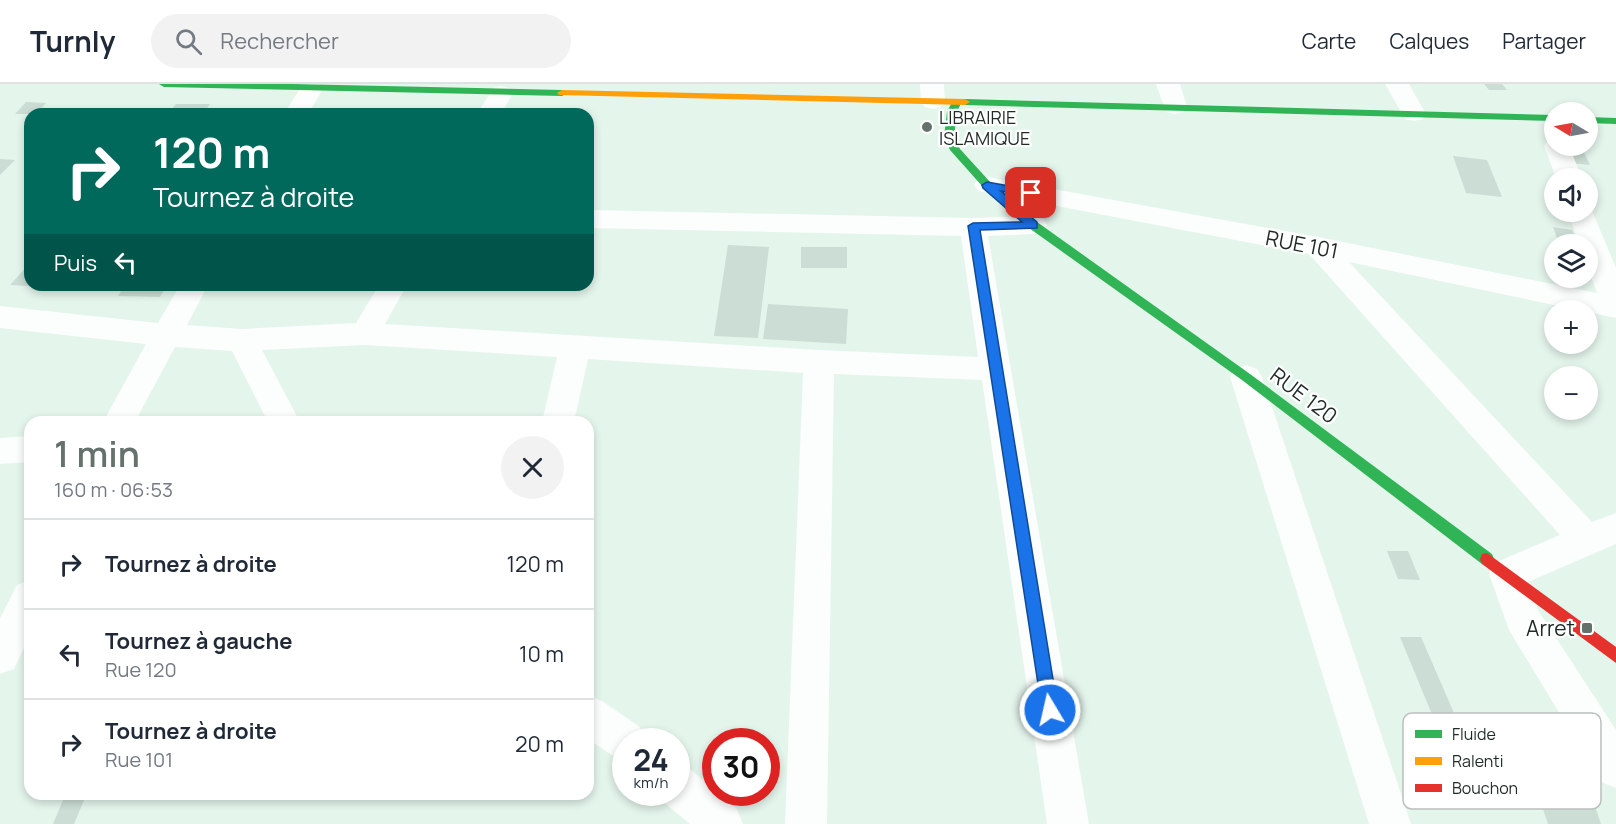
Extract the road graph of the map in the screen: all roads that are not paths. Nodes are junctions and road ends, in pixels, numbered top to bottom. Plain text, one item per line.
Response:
1 (164, 84) edge
2 (1168, 84) edge
3 (1397, 84) edge
4 (273, 86) edge
5 (311, 88) junction
6 (940, 96) edge
7 (495, 104) edge
8 (1175, 107) junction
9 (299, 108) edge
10 (1414, 114) junction
11 (1598, 120) edge
12 (1616, 121) edge
13 (1544, 124) edge
14 (978, 176) junction
15 (594, 219) edge
16 (1588, 222) edge
17 (1033, 225) junction
18 (973, 226) junction
19 (1318, 246) junction
20 (1605, 248) edge
21 (191, 291) edge
22 (390, 291) edge
23 (1616, 306) edge
24 (0, 317) edge
25 (365, 334) junction
26 (165, 335) junction
27 (242, 340) junction
28 (575, 347) junction
29 (819, 362) junction
30 (996, 369) junction
31 (1246, 377) junction
32 (122, 416) edge
33 (281, 416) edge
34 (559, 416) edge
35 (24, 449) edge
36 (0, 451) edge
37 (1601, 534) edge
38 (1507, 574) junction
39 (24, 608) edge
40 (1, 652) edge
41 (1616, 656) edge
42 (1582, 713) edge
43 (594, 719) edge
44 (612, 731) edge
45 (1601, 743) edge
46 (1616, 767) edge
47 (690, 797) edge
48 (722, 824) edge
49 (806, 824) edge
50 (1068, 824) edge
51 (1390, 824) edge

1 - 4 main road
2 - 8 street
3 - 10 street
4 - 5 main road
5 - 7 main road
5 - 9 street
6 - 7 main road
6 - 8 main road
6 - 14 main road, RUE 120
8 - 10 main road
10 - 13 main road
11 - 12 main road
14 - 17 main road, RUE 120
14 - 19 street, RUE 101
15 - 18 street
16 - 20 street
17 - 18 street
17 - 31 main road, RUE 120
18 - 30 street
19 - 23 street, RUE 101
19 - 37 street
20 - 23 street
21 - 26 street
22 - 25 street
24 - 26 street
25 - 27 street
25 - 28 street
26 - 27 street
26 - 32 street
27 - 33 street
28 - 29 street
28 - 34 street
29 - 30 street
29 - 49 street
30 - 50 street
31 - 38 main road, RUE 120
31 - 51 street
35 - 36 street
37 - 38 street
38 - 41 main road, RUE 120
38 - 42 street
39 - 40 street
43 - 44 street
45 - 46 street
47 - 48 street

